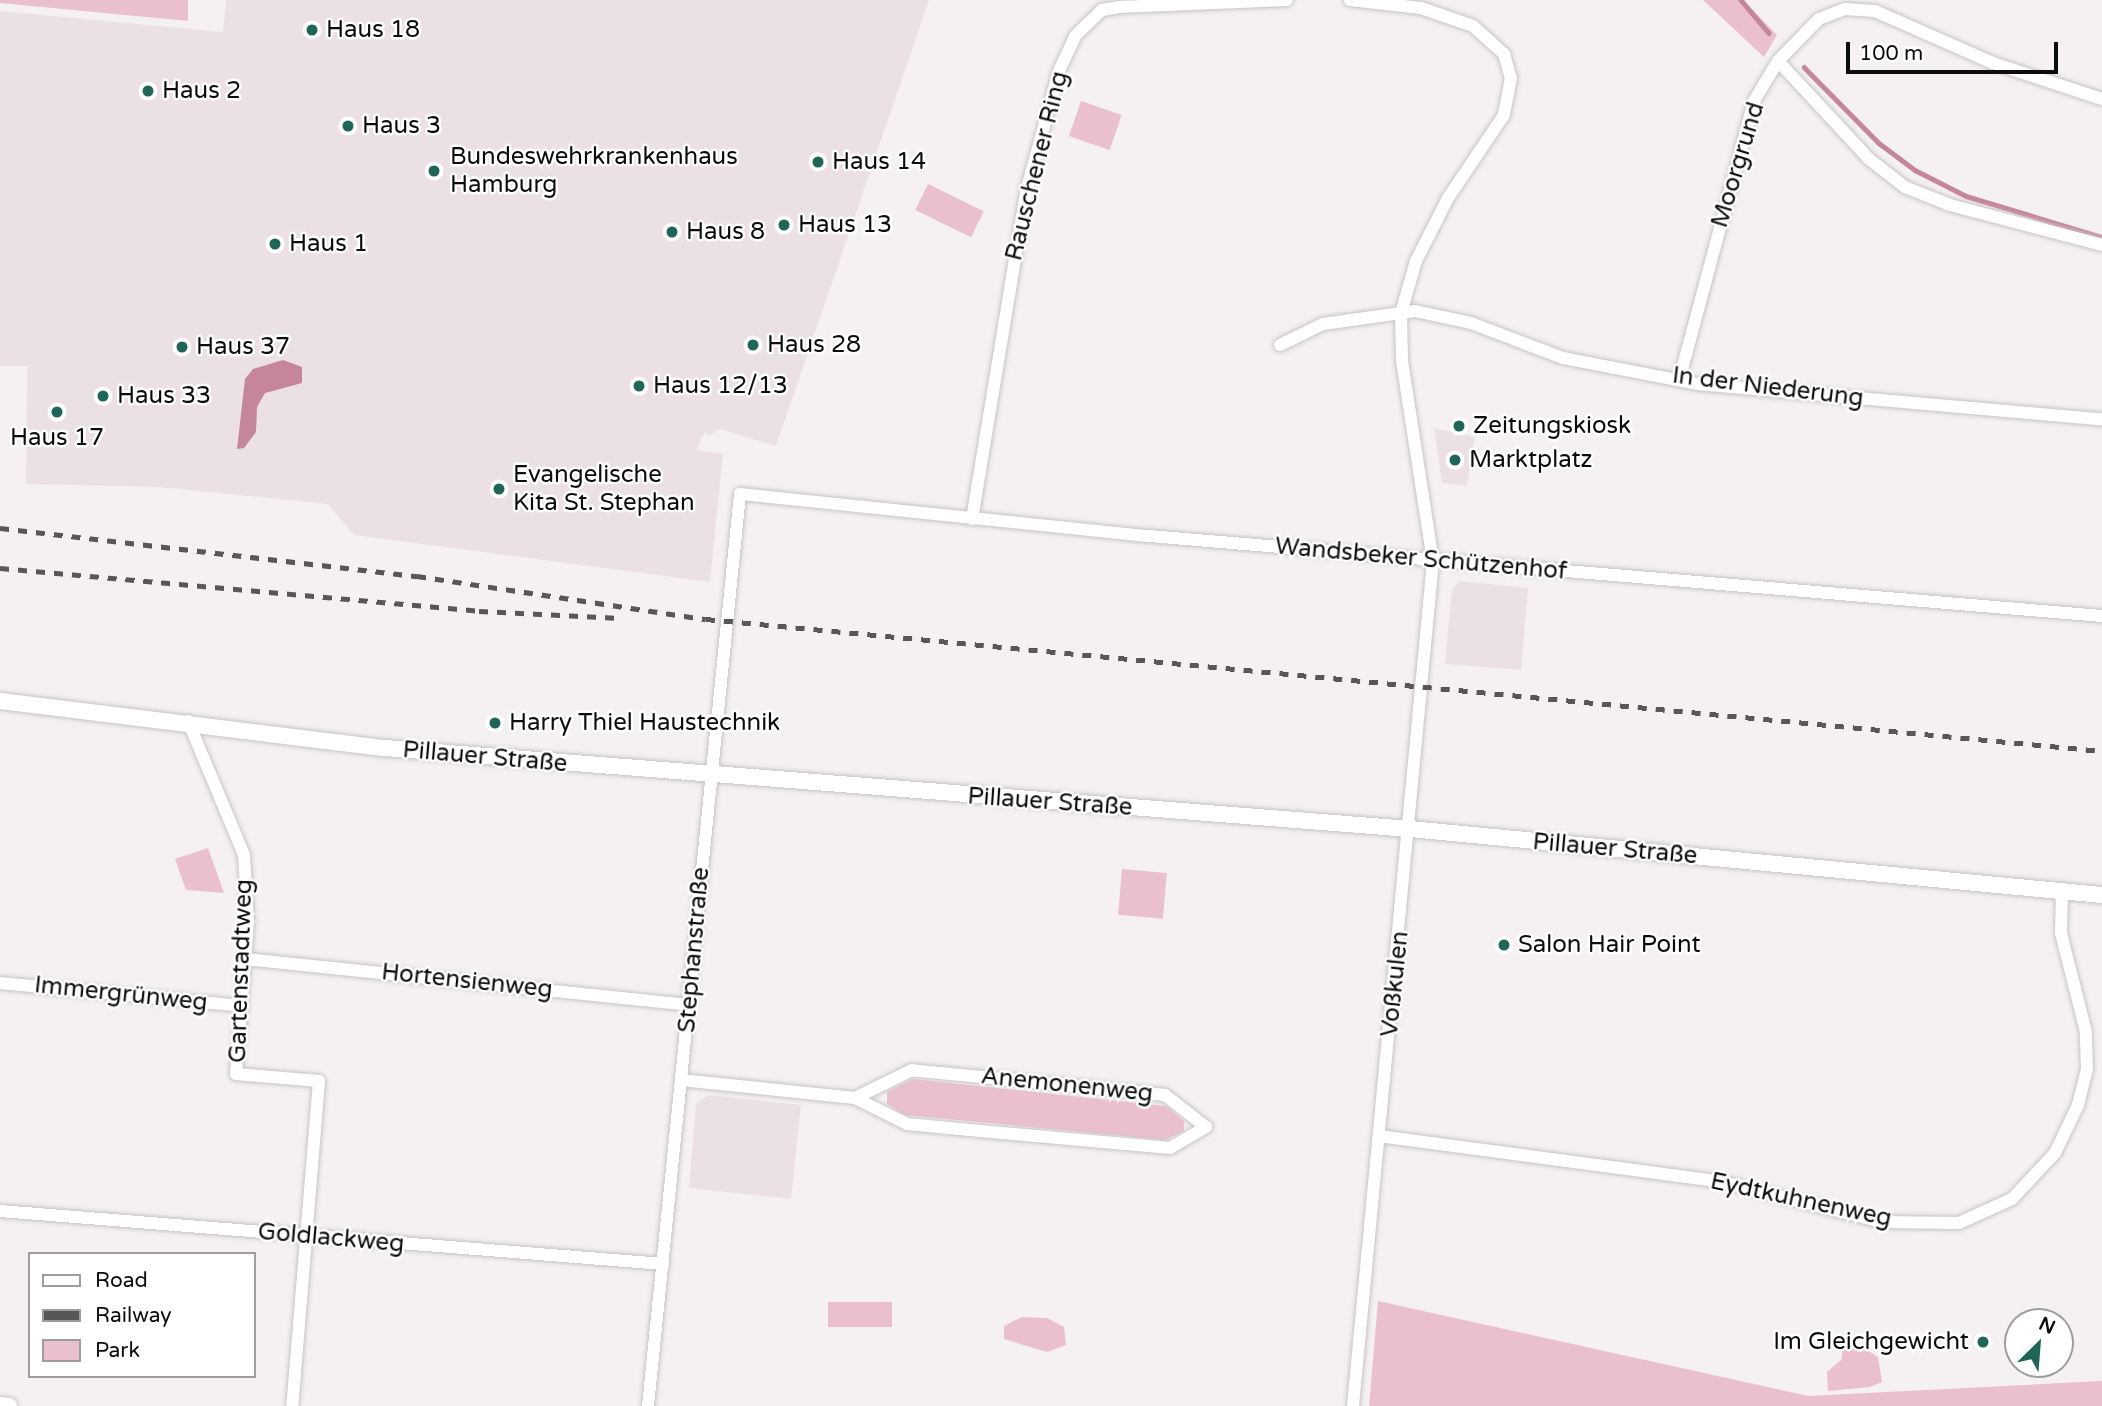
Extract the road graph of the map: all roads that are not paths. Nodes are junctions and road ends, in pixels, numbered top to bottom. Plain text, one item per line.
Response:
1 (1287, 0) edge
2 (1350, 0) edge
3 (1778, 61) junction
4 (2102, 99) edge
5 (2102, 246) edge
6 (1401, 313) junction
7 (1280, 345) dead end
8 (1680, 377) junction
9 (2102, 419) edge
10 (740, 495) joint
11 (972, 519) junction
12 (1433, 561) junction
13 (2102, 616) edge
14 (0, 701) edge
15 (188, 722) junction
16 (710, 777) junction
17 (1410, 829) junction
18 (2062, 891) junction
19 (2102, 895) edge
20 (245, 959) junction
21 (0, 982) edge
22 (689, 1005) junction
23 (242, 1006) junction
24 (681, 1080) junction
25 (855, 1098) junction
26 (1379, 1136) junction
27 (0, 1211) edge
28 (307, 1236) junction
29 (663, 1264) junction
30 (0, 1405) edge
31 (9, 1406) edge
32 (292, 1406) edge
33 (649, 1406) edge
34 (1353, 1406) edge

1 - 11 street, Rauschener Ring
2 - 6 street
3 - 4 street, Moorgrund
3 - 5 street
3 - 8 street, Moorgrund
6 - 7 street
6 - 8 street, In der Niederung
6 - 12 street
8 - 9 street, In der Niederung
10 - 11 street, Wandsbeker Schützenhof
10 - 16 street, Stephanstraße
11 - 12 street, Wandsbeker Schützenhof
12 - 13 street, Wandsbeker Schützenhof
12 - 17 street, Voßkulen
14 - 15 street, Pillauer Straße
15 - 16 street, Pillauer Straße
15 - 20 street, Gartenstadtweg
16 - 17 street, Pillauer Straße
16 - 22 street, Stephanstraße
17 - 18 street, Pillauer Straße
17 - 26 street, Voßkulen
18 - 19 street, Pillauer Straße
18 - 26 street, Eydtkuhnenweg
20 - 22 street, Hortensienweg
20 - 23 street, Gartenstadtweg
21 - 23 street, Immergrünweg
22 - 24 street, Stephanstraße
23 - 28 street, Gartenstadtweg
24 - 25 street, Anemonenweg
24 - 29 street, Stephanstraße
25 - 25 street, Anemonenweg
26 - 34 street, Voßkulen
27 - 28 street, Goldlackweg
28 - 29 street, Goldlackweg
28 - 32 street, Gartenstadtweg
29 - 33 street, Stephanstraße
30 - 31 street

